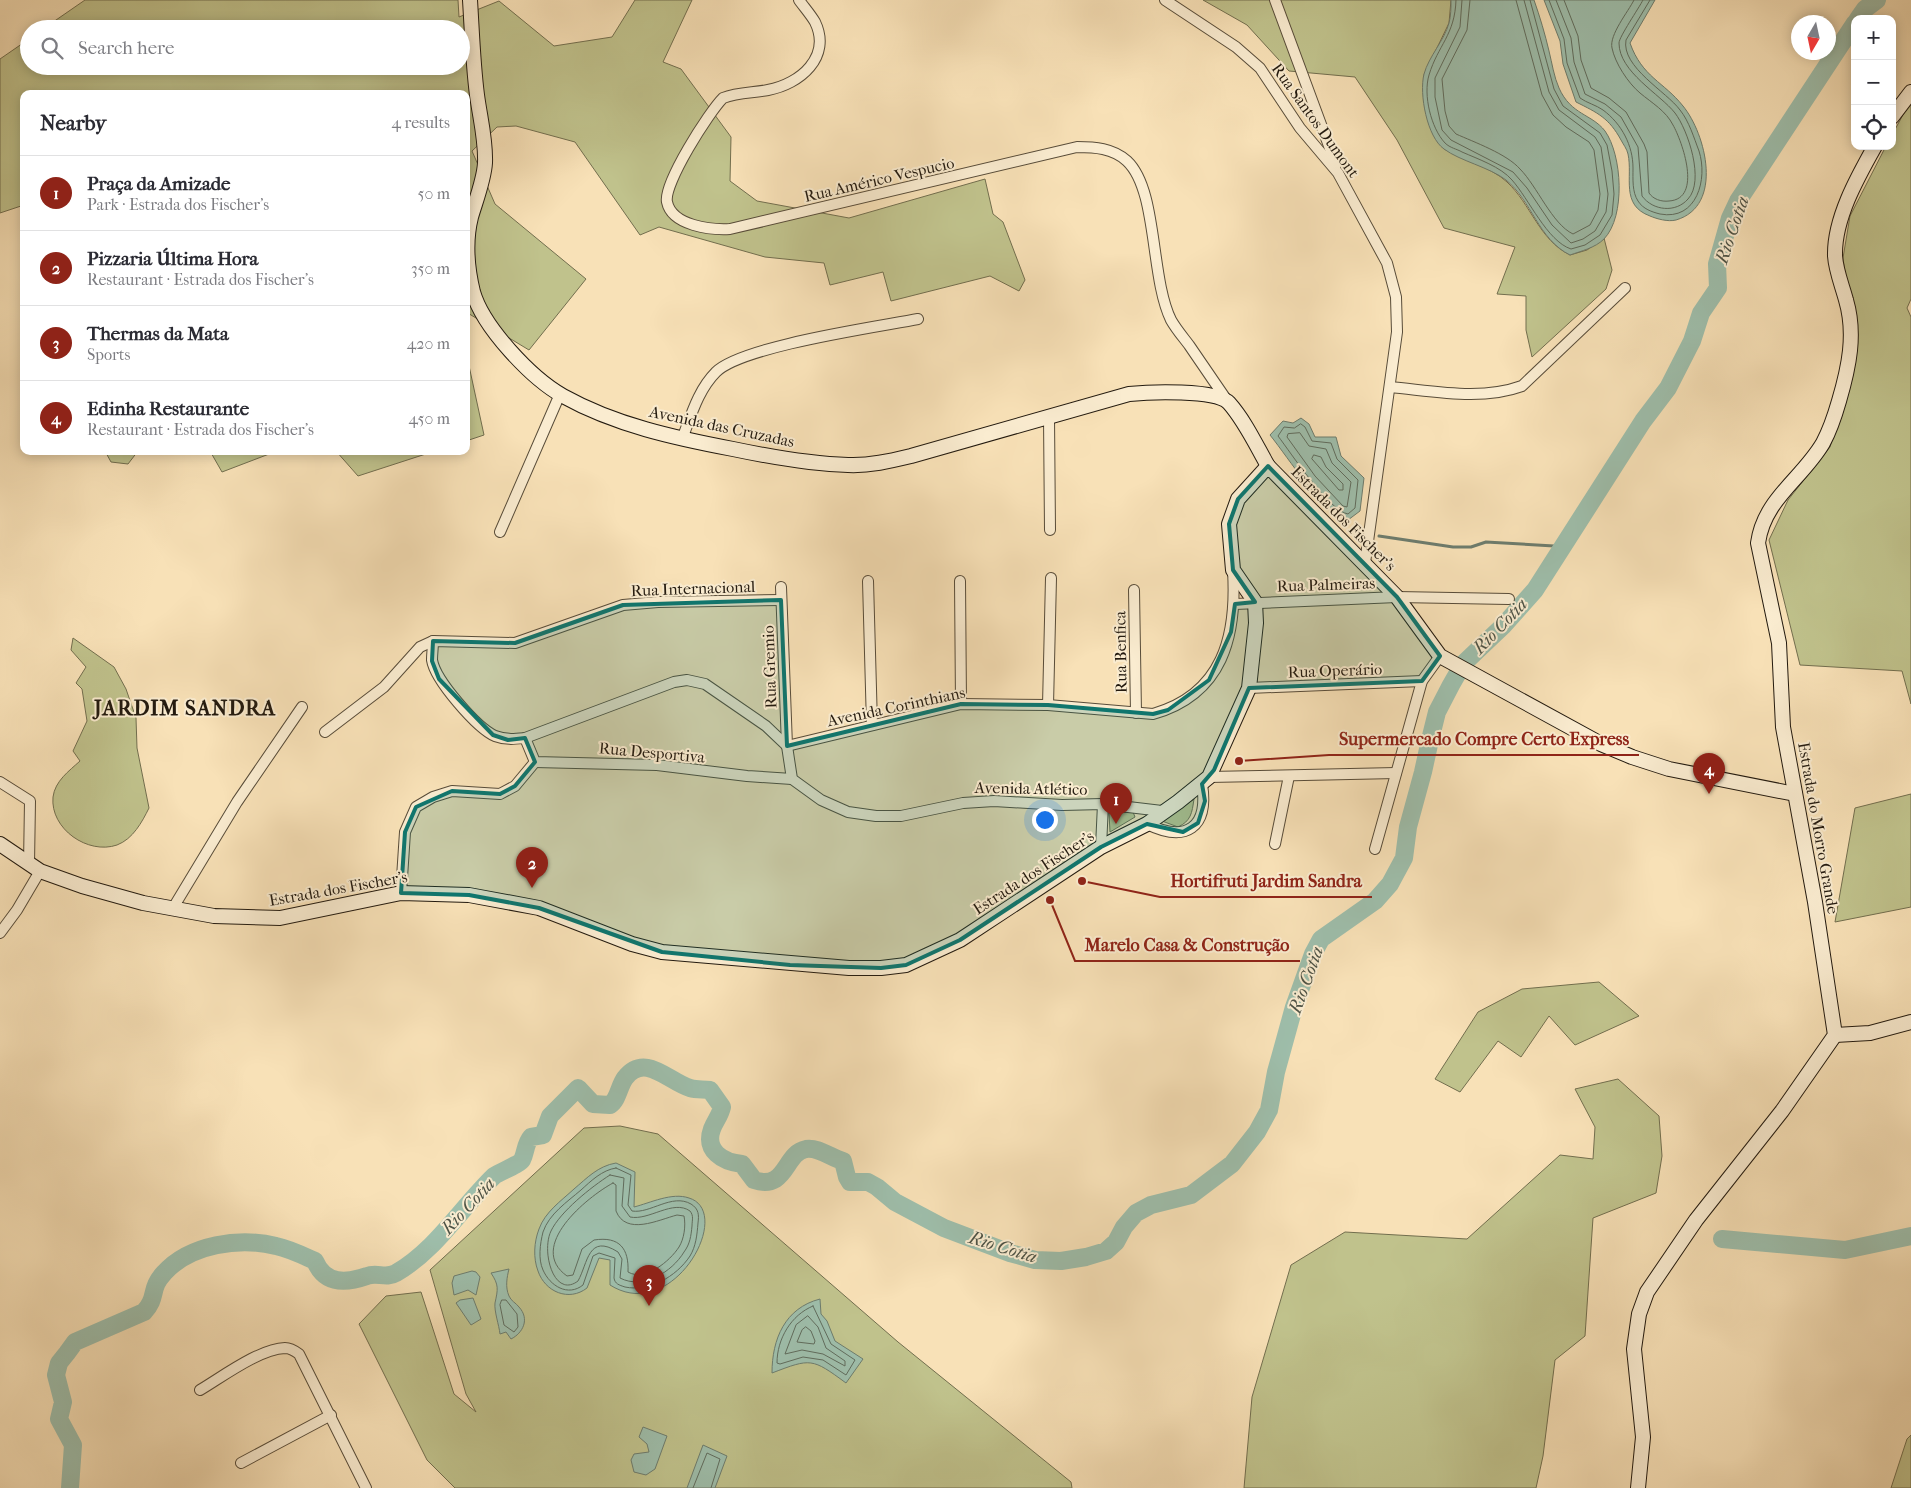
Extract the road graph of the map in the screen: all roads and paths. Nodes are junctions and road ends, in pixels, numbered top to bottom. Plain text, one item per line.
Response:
1 (470, 0) edge
2 (799, 0) edge
3 (1165, 0) edge
4 (1275, 0) edge
5 (1911, 92) edge
6 (1896, 113) edge
7 (1873, 150) edge
8 (1338, 173) junction
9 (470, 226) edge
10 (470, 275) edge
11 (1625, 288) dead end
12 (918, 320) dead end
13 (1390, 387) junction
14 (560, 394) junction
15 (1228, 402) junction
16 (1049, 417) junction
17 (682, 439) junction
18 (1268, 466) junction
19 (1050, 530) dead end
20 (500, 532) dead end
21 (1365, 563) junction
22 (1233, 570) junction
23 (1051, 578) dead end
24 (868, 581) dead end
25 (960, 581) dead end
26 (781, 587) dead end
27 (1134, 590) dead end
28 (1397, 597) junction
29 (1509, 599) dead end
30 (781, 600) junction
31 (1255, 602) junction
32 (1235, 604) junction
33 (433, 641) junction
34 (1440, 656) junction
35 (1422, 681) junction
36 (1249, 688) junction
37 (961, 704) junction
38 (1048, 705) junction
39 (302, 707) dead end
40 (1136, 713) junction
41 (872, 725) junction
42 (325, 732) dead end
43 (525, 738) junction
44 (788, 746) junction
45 (535, 762) junction
46 (1396, 773) junction
47 (1289, 776) junction
48 (792, 779) junction
49 (1206, 780) junction
50 (0, 782) edge
51 (1795, 794) junction
52 (1103, 804) junction
53 (1162, 811) junction
54 (1147, 824) junction
55 (0, 844) edge
56 (1275, 844) dead end
57 (1101, 848) junction
58 (1376, 849) dead end
59 (34, 868) junction
60 (400, 893) junction
61 (173, 908) junction
62 (0, 933) edge
63 (1911, 1022) edge
64 (1835, 1035) junction
65 (200, 1390) dead end
66 (331, 1415) junction
67 (242, 1463) dead end
68 (366, 1488) edge
69 (1638, 1488) edge

1 - 9 street, Avenida das Cruzadas
2 - 15 street, Rua Américo Vespucio
3 - 8 street, Rua Santos Dumont
4 - 8 street
5 - 6 street
7 - 51 street, Estrada do Morro Grande
8 - 13 street, Rua Santos Dumont
10 - 14 street, Avenida das Cruzadas
11 - 13 street
12 - 17 street
13 - 21 street, Rua Santos Dumont
14 - 17 street, Avenida das Cruzadas
14 - 20 street
15 - 16 street, Avenida das Cruzadas
15 - 18 street
16 - 17 street, Avenida das Cruzadas
16 - 19 street
18 - 21 street, Estrada dos Fischer's
18 - 22 street, Estrada dos Fischer's
21 - 28 street, Estrada dos Fischer's
22 - 31 street, Estrada dos Fischer's
22 - 32 street, Avenida Corinthians
23 - 38 street
24 - 41 street
25 - 37 street
26 - 30 street, Rua Gremio
27 - 40 street, Rua Benfica
28 - 29 street, Rua Palmeiras
28 - 31 street, Rua Palmeiras
28 - 34 street, Estrada dos Fischer's
30 - 33 street, Rua Internacional
30 - 44 street, Rua Gremio
31 - 32 street, Rua Palmeiras
31 - 36 street, Estrada dos Fischer's
32 - 40 street, Avenida Corinthians
33 - 42 street
33 - 43 street
34 - 35 street
34 - 51 street, Estrada dos Fischer's
35 - 36 street, Rua Operário
35 - 46 street
36 - 49 street, Estrada dos Fischer's
37 - 38 street, Avenida Corinthians
37 - 41 street, Avenida Corinthians
38 - 40 street, Avenida Corinthians
39 - 61 street
41 - 44 street, Avenida Corinthians
43 - 44 street
43 - 45 street
44 - 48 street
45 - 48 street, Rua Desportiva
45 - 60 street
46 - 47 street
46 - 58 street
47 - 49 street
47 - 56 street
48 - 52 street, Avenida Atlético
49 - 53 street, Estrada dos Fischer's
49 - 54 street
50 - 59 street
51 - 64 street, Estrada do Morro Grande
52 - 53 street, Avenida Atlético
52 - 57 street
53 - 54 street, Estrada dos Fischer's
54 - 57 street, Estrada dos Fischer's
55 - 59 street, Estrada dos Fischer's
57 - 60 street, Estrada dos Fischer's
59 - 61 street, Estrada dos Fischer's
59 - 62 street
60 - 61 street, Estrada dos Fischer's
63 - 64 street
64 - 69 street
65 - 66 street
66 - 67 street
66 - 68 street

